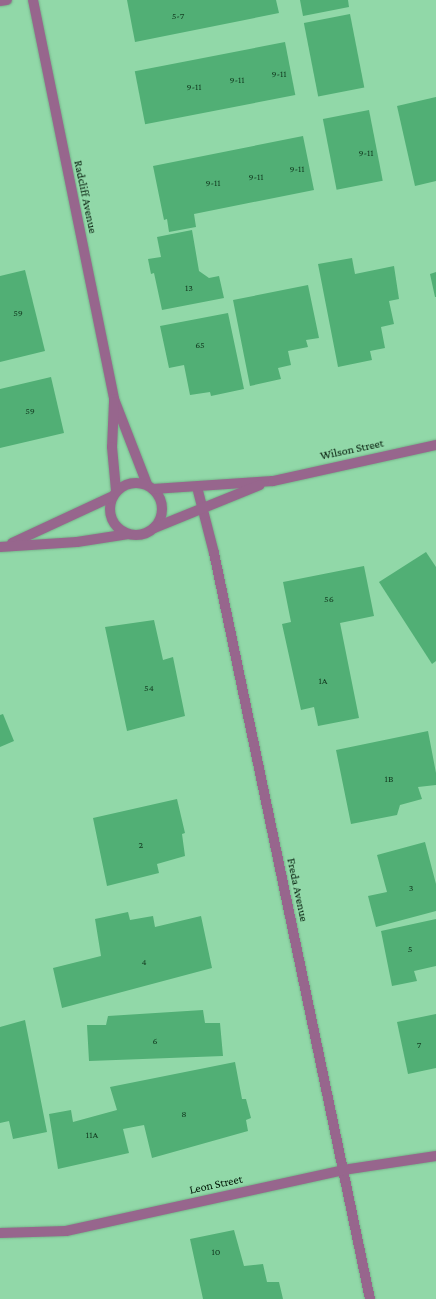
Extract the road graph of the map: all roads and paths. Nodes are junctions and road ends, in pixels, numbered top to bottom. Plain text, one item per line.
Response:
1 (7, 0) edge
2 (33, 0) edge
3 (0, 1) edge
4 (114, 399) junction
5 (436, 445) edge
6 (273, 480) junction
7 (150, 486) junction
8 (197, 487) junction
9 (114, 494) junction
10 (203, 509) junction
11 (154, 528) junction
12 (128, 534) junction
13 (3, 546) edge
14 (436, 1156) edge
15 (343, 1170) junction
16 (0, 1233) edge
17 (370, 1299) edge

1 - 3 street
2 - 4 street, Radcliff Avenue
4 - 7 street, Radcliff Avenue
4 - 9 street, Radcliff Avenue
5 - 6 street, Wilson Street
6 - 8 street, Wilson Street
6 - 10 street, Wilson Street
7 - 8 street, Wilson Street
7 - 9 street
7 - 11 street
8 - 10 street, Freda Avenue
9 - 12 street
9 - 13 street
10 - 11 street, Wilson Street
10 - 15 street, Freda Avenue
11 - 12 street
12 - 13 street
14 - 15 street, Leon Street
15 - 16 street, Leon Street
15 - 17 street, Freda Avenue

